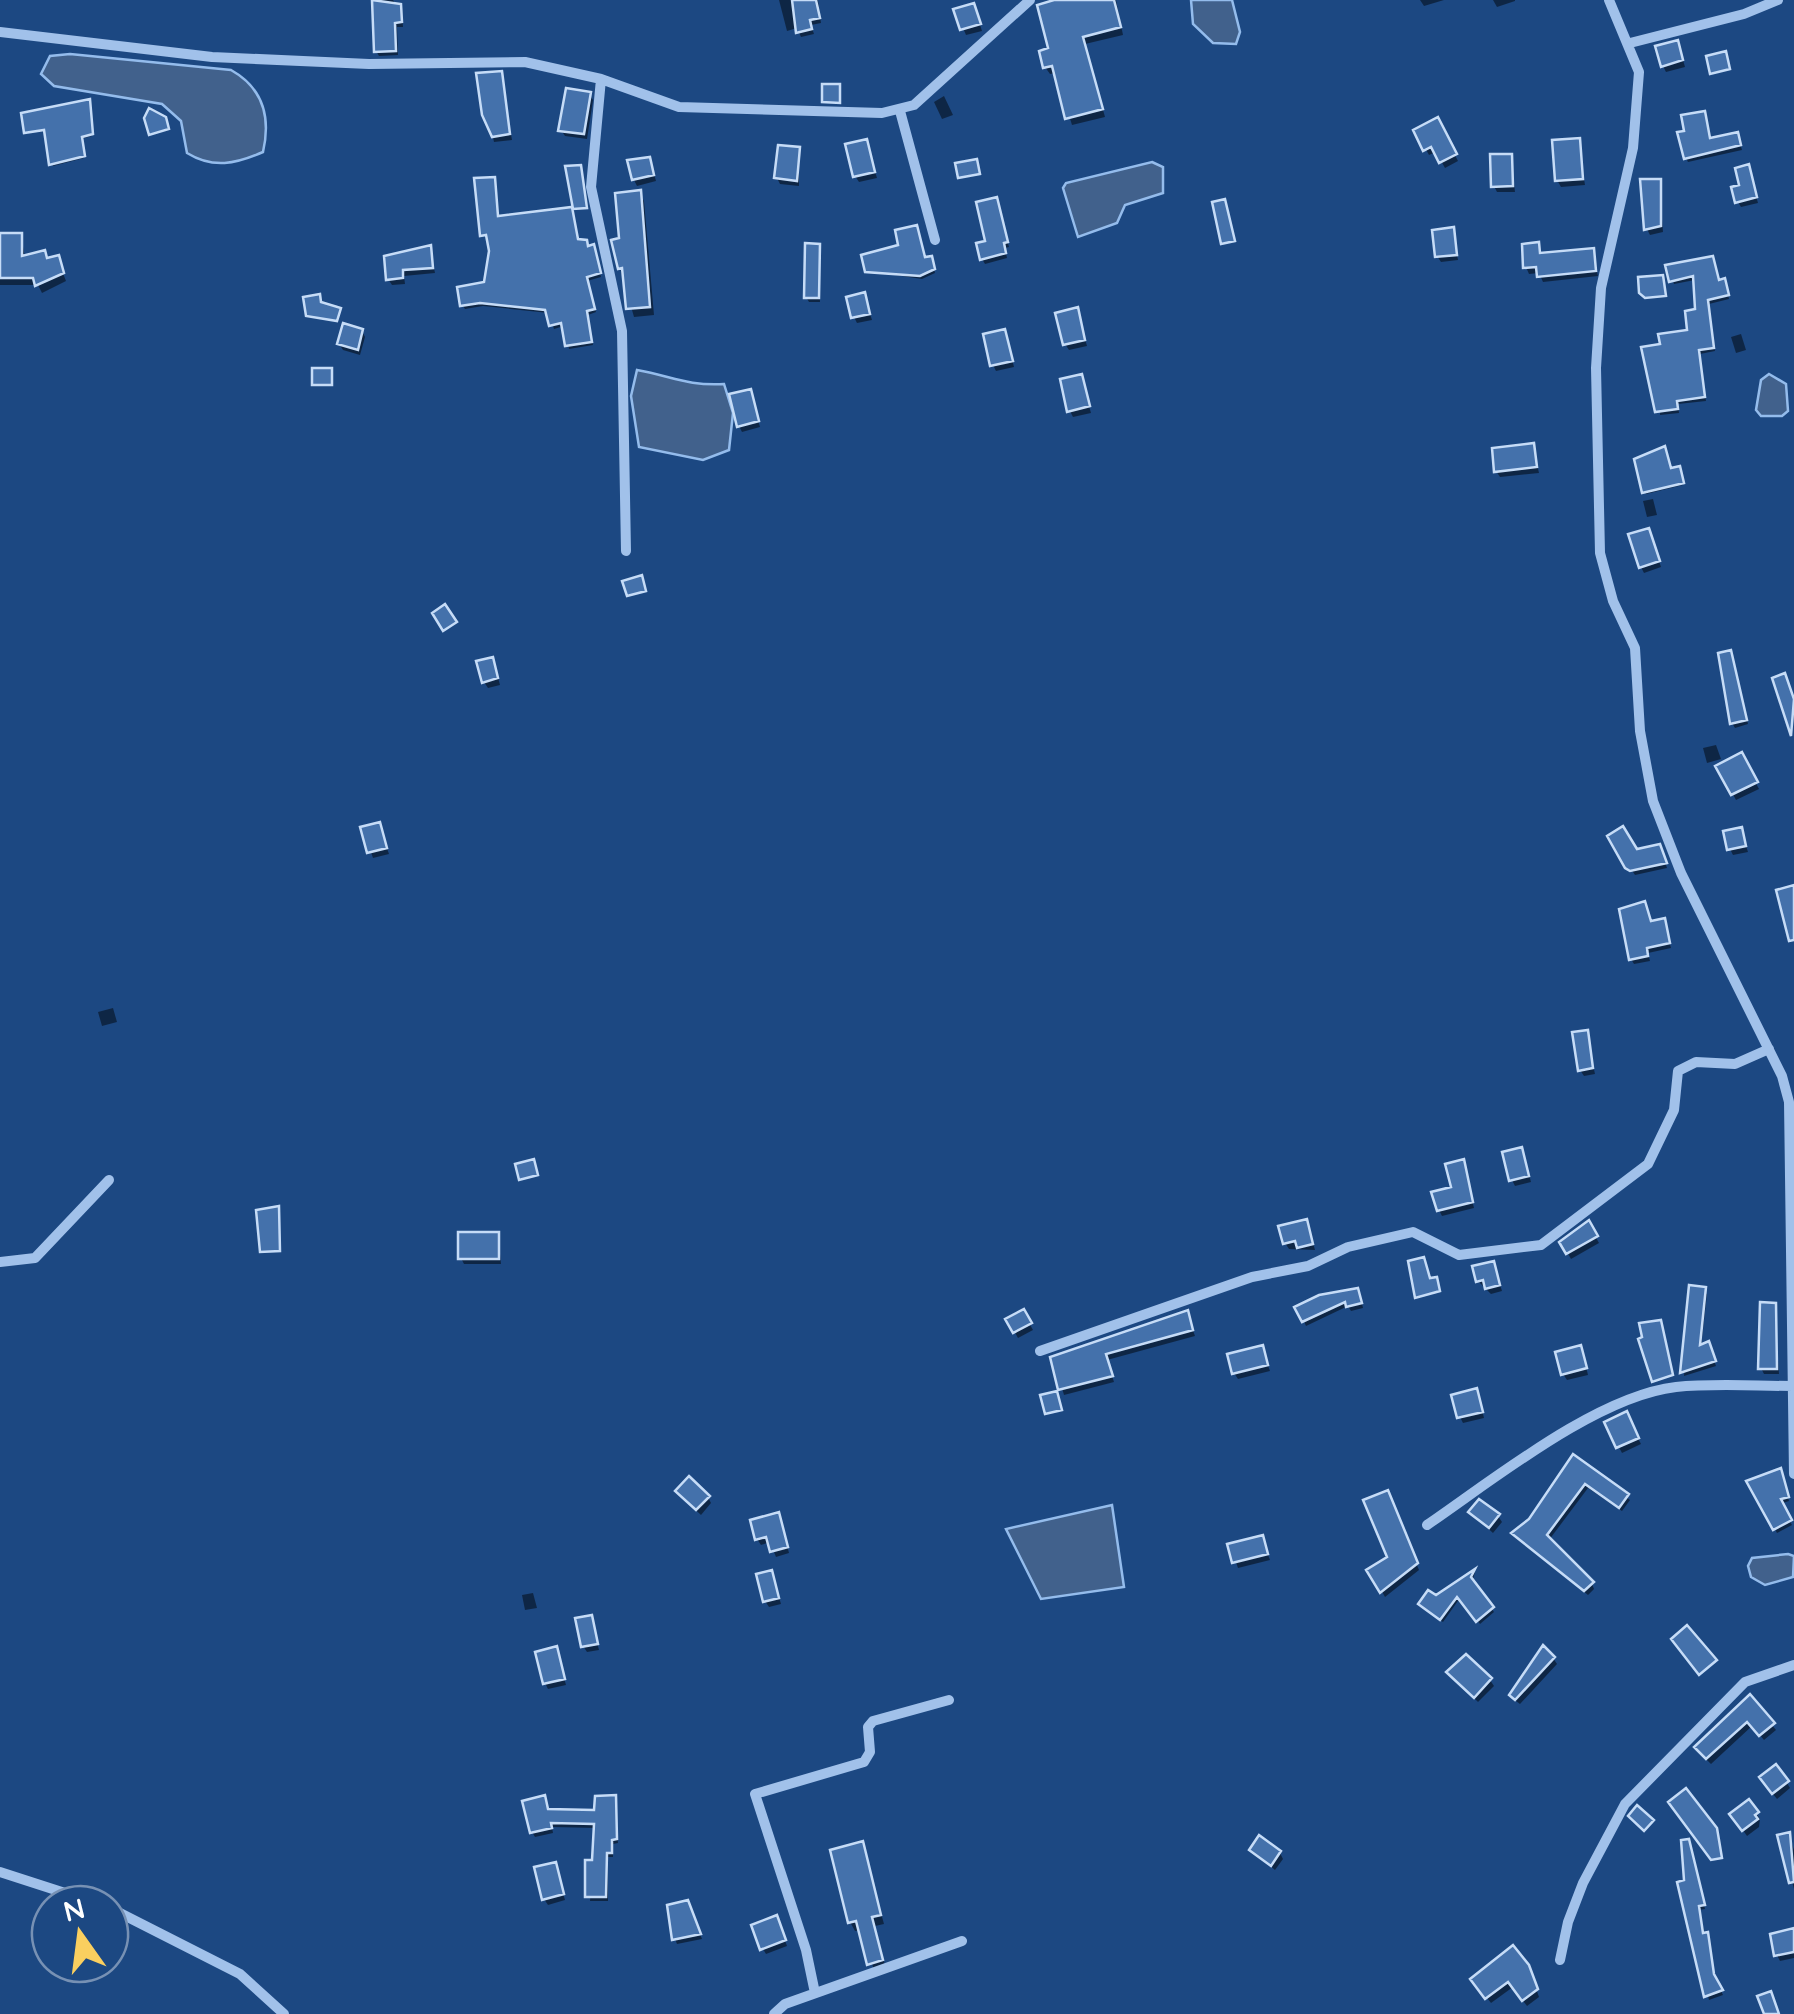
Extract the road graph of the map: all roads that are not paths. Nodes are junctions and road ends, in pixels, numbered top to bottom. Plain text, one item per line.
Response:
1 (1030, 0) edge
2 (1610, 0) edge
3 (1778, 0) edge
4 (0, 32) edge
5 (1630, 43) junction
6 (601, 79) junction
7 (900, 111) junction
8 (936, 240) dead end
9 (626, 551) dead end
10 (1769, 1049) junction
11 (109, 1180) dead end
12 (0, 1262) edge
13 (1040, 1351) dead end
14 (1793, 1386) edge
15 (1794, 1474) edge
16 (1427, 1524) dead end
17 (1794, 1665) edge
18 (950, 1700) dead end
19 (0, 1872) edge
20 (37, 1884) edge
21 (130, 1918) edge
22 (962, 1941) dead end
23 (1560, 1960) dead end
24 (816, 1993) junction
25 (284, 2014) edge
26 (774, 2014) edge

1 - 7 street
2 - 5 street
3 - 5 street
4 - 6 street
5 - 10 street
6 - 7 street
6 - 9 street
7 - 8 street
10 - 13 street
10 - 14 street
11 - 12 street
14 - 15 street
14 - 16 street
17 - 23 street
18 - 24 street
19 - 20 street
21 - 25 street
22 - 24 street
24 - 26 street

